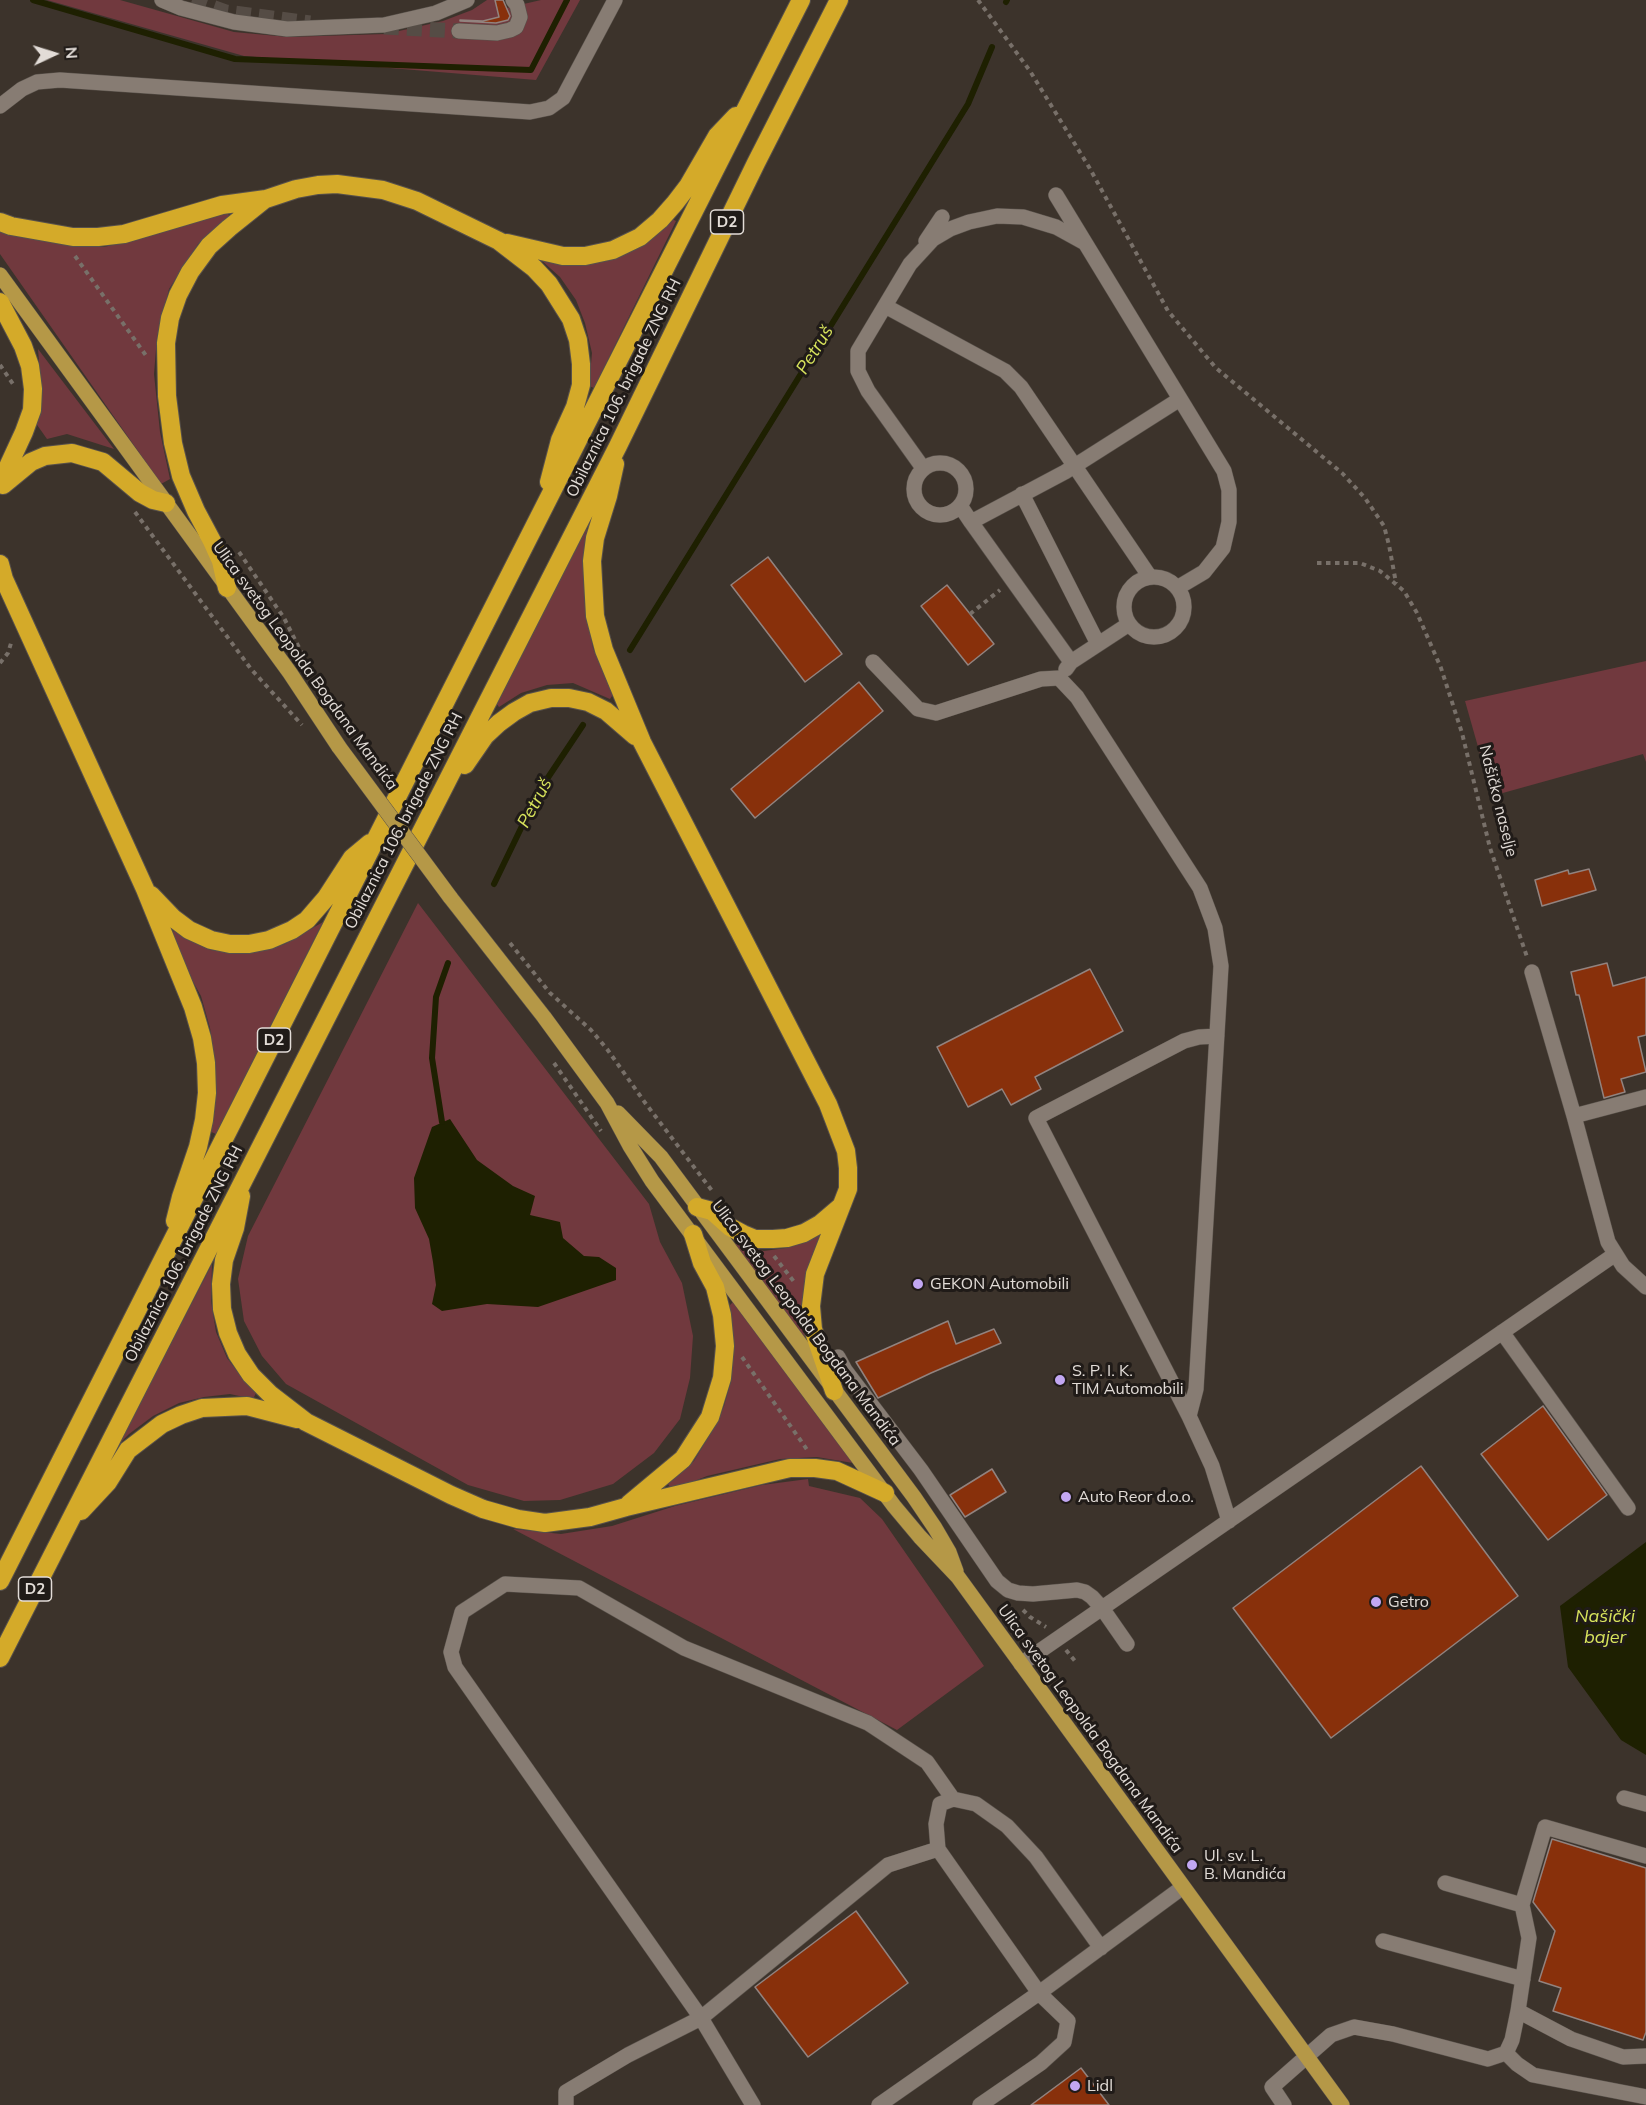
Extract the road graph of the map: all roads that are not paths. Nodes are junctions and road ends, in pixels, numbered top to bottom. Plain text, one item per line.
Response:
1 (162, 0) edge
2 (467, 0) edge
3 (513, 0) edge
4 (615, 0) edge
5 (801, 0) edge
6 (839, 0) edge
7 (459, 31) tunnel mouth
8 (0, 106) edge
9 (748, 106) junction
10 (1056, 195) dead end
11 (266, 199) junction
12 (942, 217) dead end
13 (0, 222) edge
14 (499, 241) junction
15 (1086, 243) junction
16 (910, 264) junction
17 (0, 275) edge
18 (0, 302) edge
19 (885, 306) junction
20 (1180, 399) junction
21 (618, 446) junction
22 (1075, 465) junction
23 (923, 468) junction
24 (0, 486) edge
25 (1022, 494) junction
26 (547, 501) junction
27 (166, 503) junction
28 (961, 507) junction
29 (970, 522) junction
30 (0, 564) edge
31 (1150, 578) junction
32 (227, 588) junction
33 (1177, 588) junction
34 (1129, 624) junction
35 (1098, 644) junction
36 (873, 662) dead end
37 (1071, 662) junction
38 (1059, 678) junction
39 (642, 742) junction
40 (440, 794) junction
41 (376, 837) junction
42 (145, 890) junction
43 (1532, 972) road end
44 (1217, 1036) junction
45 (1646, 1097) edge
46 (607, 1103) junction
47 (1574, 1116) junction
48 (242, 1183) junction
49 (842, 1206) junction
50 (697, 1207) junction
51 (693, 1234) junction
52 (171, 1243) junction
53 (1614, 1255) junction
54 (1646, 1287) edge
55 (1502, 1332) junction
56 (838, 1357) dead end
57 (834, 1391) junction
58 (1189, 1416) junction
59 (306, 1422) junction
60 (885, 1493) junction
61 (626, 1507) junction
62 (1628, 1508) dead end
63 (70, 1520) junction
64 (1229, 1521) junction
65 (958, 1577) junction
66 (0, 1581) edge
67 (1102, 1608) junction
68 (1128, 1644) dead end
69 (0, 1658) edge
70 (1021, 1664) junction
71 (1624, 1798) dead end
72 (953, 1799) junction
73 (1646, 1804) edge
74 (938, 1849) junction
75 (1646, 1856) edge
76 (1446, 1883) dead end
77 (1183, 1887) junction
78 (1522, 1905) junction
79 (1383, 1941) dead end
80 (1101, 1948) junction
81 (1523, 1979) junction
82 (1039, 1993) junction
83 (1518, 2011) junction
84 (701, 2018) junction
85 (1506, 2053) junction
86 (1306, 2056) junction
87 (1646, 2056) edge
88 (1646, 2097) edge
89 (566, 2105) edge
90 (753, 2105) edge
91 (879, 2105) edge
92 (980, 2105) edge
93 (1284, 2105) edge
94 (1342, 2105) edge

1 - 2 street
3 - 7 street
4 - 8 street
5 - 9 highway, Obilaznica 106. brigade ZNG RH / D2
6 - 21 highway, Obilaznica 106. brigade ZNG RH / D2
9 - 14 highway
9 - 26 highway, Obilaznica 106. brigade ZNG RH / D2
10 - 15 street
11 - 13 highway
11 - 14 highway
11 - 32 highway
12 - 16 street
14 - 26 highway
15 - 16 street
15 - 20 street
16 - 19 street
17 - 27 main road, Ulica svetog Leopolda Bogdana Mandića
18 - 24 highway
19 - 22 street
19 - 23 street
20 - 22 street
20 - 33 street
21 - 39 highway
21 - 40 highway, Obilaznica 106. brigade ZNG RH / D2
22 - 25 street
22 - 31 street
23 - 28 street
23 - 28 street
24 - 27 highway
25 - 29 street
25 - 35 street
26 - 41 highway, Obilaznica 106. brigade ZNG RH / D2
27 - 32 main road, Ulica svetog Leopolda Bogdana Mandića
28 - 29 street
29 - 37 street
30 - 42 highway
31 - 33 street
31 - 34 street
32 - 46 main road, Ulica svetog Leopolda Bogdana Mandića, bridge
33 - 34 street
34 - 35 street
35 - 37 street
36 - 38 street
37 - 38 street
38 - 44 street
39 - 40 highway
39 - 49 highway
40 - 48 highway, Obilaznica 106. brigade ZNG RH / D2
41 - 42 highway
41 - 52 highway, Obilaznica 106. brigade ZNG RH / D2
42 - 52 highway
43 - 47 street
44 - 58 street
44 - 58 street
45 - 47 street
46 - 50 main road, Ulica svetog Leopolda Bogdana Mandića
46 - 51 main road, Ulica svetog Leopolda Bogdana Mandića
47 - 53 street
48 - 59 highway
48 - 63 highway, Obilaznica 106. brigade ZNG RH / D2
49 - 50 highway
49 - 57 highway
50 - 57 main road, Ulica svetog Leopolda Bogdana Mandića
51 - 60 main road, Ulica svetog Leopolda Bogdana Mandića
51 - 61 highway
52 - 66 highway, Obilaznica 106. brigade ZNG RH / D2
53 - 54 street
53 - 55 street
55 - 62 street
55 - 64 street
56 - 67 street
57 - 65 main road, Ulica svetog Leopolda Bogdana Mandića
58 - 64 street
59 - 61 highway
59 - 63 highway
60 - 61 highway
60 - 65 main road, Ulica svetog Leopolda Bogdana Mandića
63 - 69 highway, Obilaznica 106. brigade ZNG RH / D2
64 - 67 street
65 - 70 main road, Ulica svetog Leopolda Bogdana Mandića
67 - 68 street
67 - 70 street
70 - 77 main road, Ulica svetog Leopolda Bogdana Mandića
71 - 73 street
72 - 74 street
72 - 80 street
72 - 84 street
74 - 82 street
74 - 84 street
75 - 78 street
76 - 78 street
77 - 80 street
77 - 86 main road, Ulica svetog Leopolda Bogdana Mandića
78 - 81 street
79 - 81 street
80 - 82 street
81 - 83 street
82 - 91 street
82 - 92 street
83 - 85 street
83 - 87 street
84 - 89 street
84 - 90 street
85 - 86 street
85 - 88 street
86 - 93 street
86 - 94 main road, Ulica svetog Leopolda Bogdana Mandića

